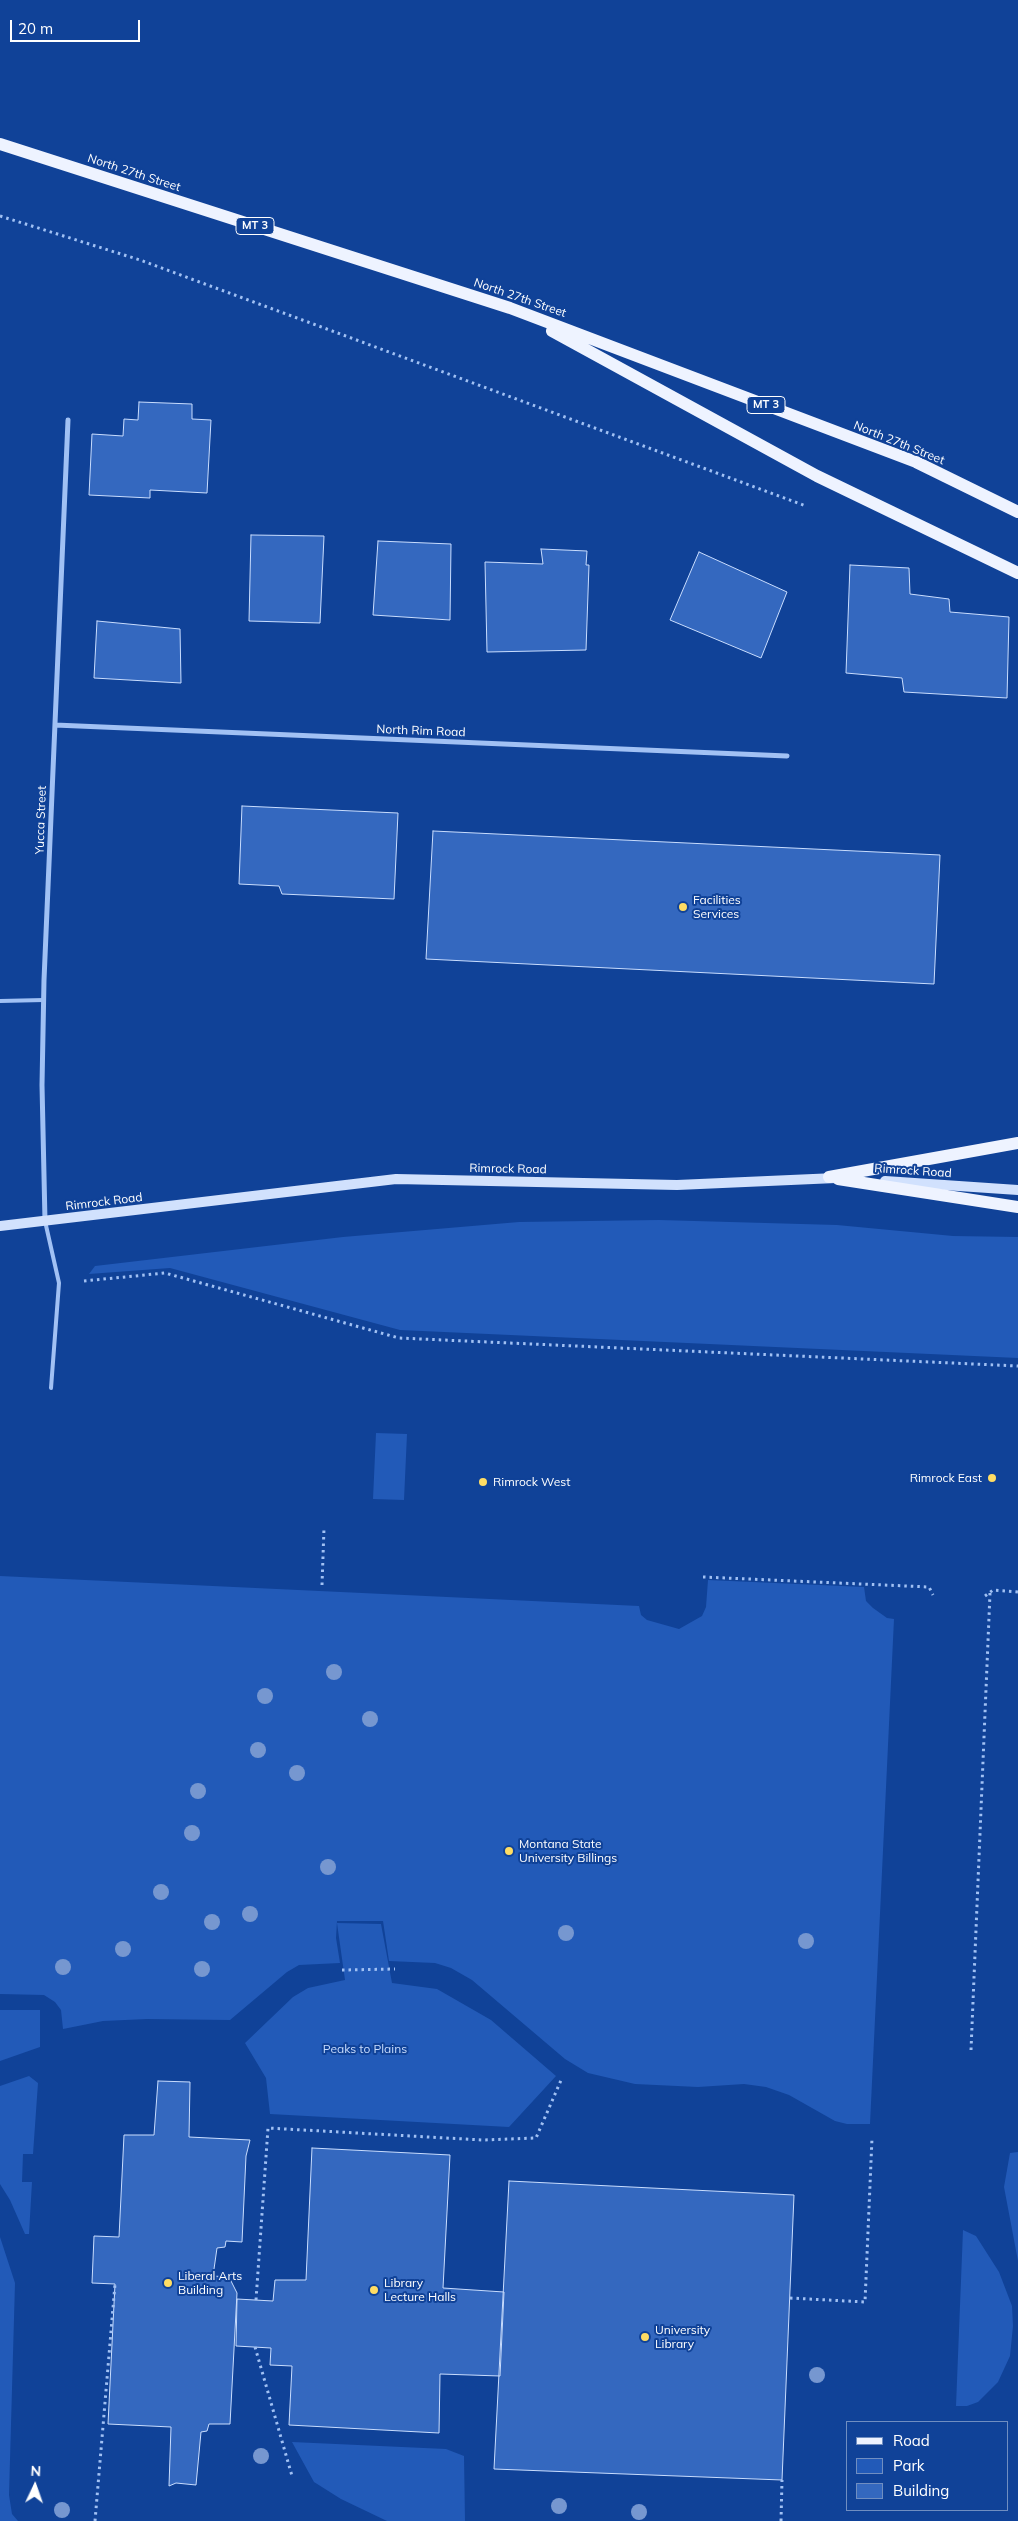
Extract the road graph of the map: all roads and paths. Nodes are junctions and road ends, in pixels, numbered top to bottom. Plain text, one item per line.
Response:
1 (0, 144) edge
2 (0, 216) edge
3 (510, 308) junction
4 (68, 420) dead end
5 (815, 510) dead end
6 (1018, 512) edge
7 (1018, 573) edge
8 (55, 725) junction
9 (787, 756) dead end
10 (44, 1000) junction
11 (0, 1001) edge
12 (1018, 1143) edge
13 (829, 1177) junction
14 (1018, 1190) edge
15 (1018, 1207) edge
16 (45, 1221) junction
17 (0, 1226) edge
18 (76, 1282) dead end
19 (1018, 1366) edge
20 (51, 1388) dead end
21 (324, 1528) dead end
22 (703, 1577) dead end
23 (322, 1585) dead end
24 (1018, 1592) edge
25 (990, 1593) junction
26 (934, 1595) dead end
27 (985, 1596) dead end
28 (395, 1969) dead end
29 (342, 1970) dead end
30 (971, 2050) dead end
31 (562, 2078) dead end
32 (872, 2138) dead end
33 (114, 2284) dead end
34 (790, 2298) dead end
35 (256, 2300) dead end
36 (255, 2347) dead end
37 (292, 2476) dead end
38 (782, 2480) dead end
39 (95, 2521) edge
40 (781, 2521) edge

1 - 3 main road, North 27th Street / MT 3
2 - 5 path
3 - 6 main road, North 27th Street / MT 3
3 - 7 main road
4 - 8 street, Yucca Street
8 - 9 street, North Rim Road
8 - 10 street, Yucca Street
10 - 11 lane
10 - 16 street, Yucca Street
12 - 13 main road
13 - 14 main road, Rimrock Road
13 - 15 main road
13 - 16 main road, Rimrock Road
16 - 17 main road, Rimrock Road
16 - 20 lane
18 - 19 path
21 - 23 path
22 - 26 path
24 - 25 path
25 - 27 path
25 - 30 path
28 - 29 path
31 - 35 path
32 - 34 path
33 - 39 path
36 - 37 path
38 - 40 path

